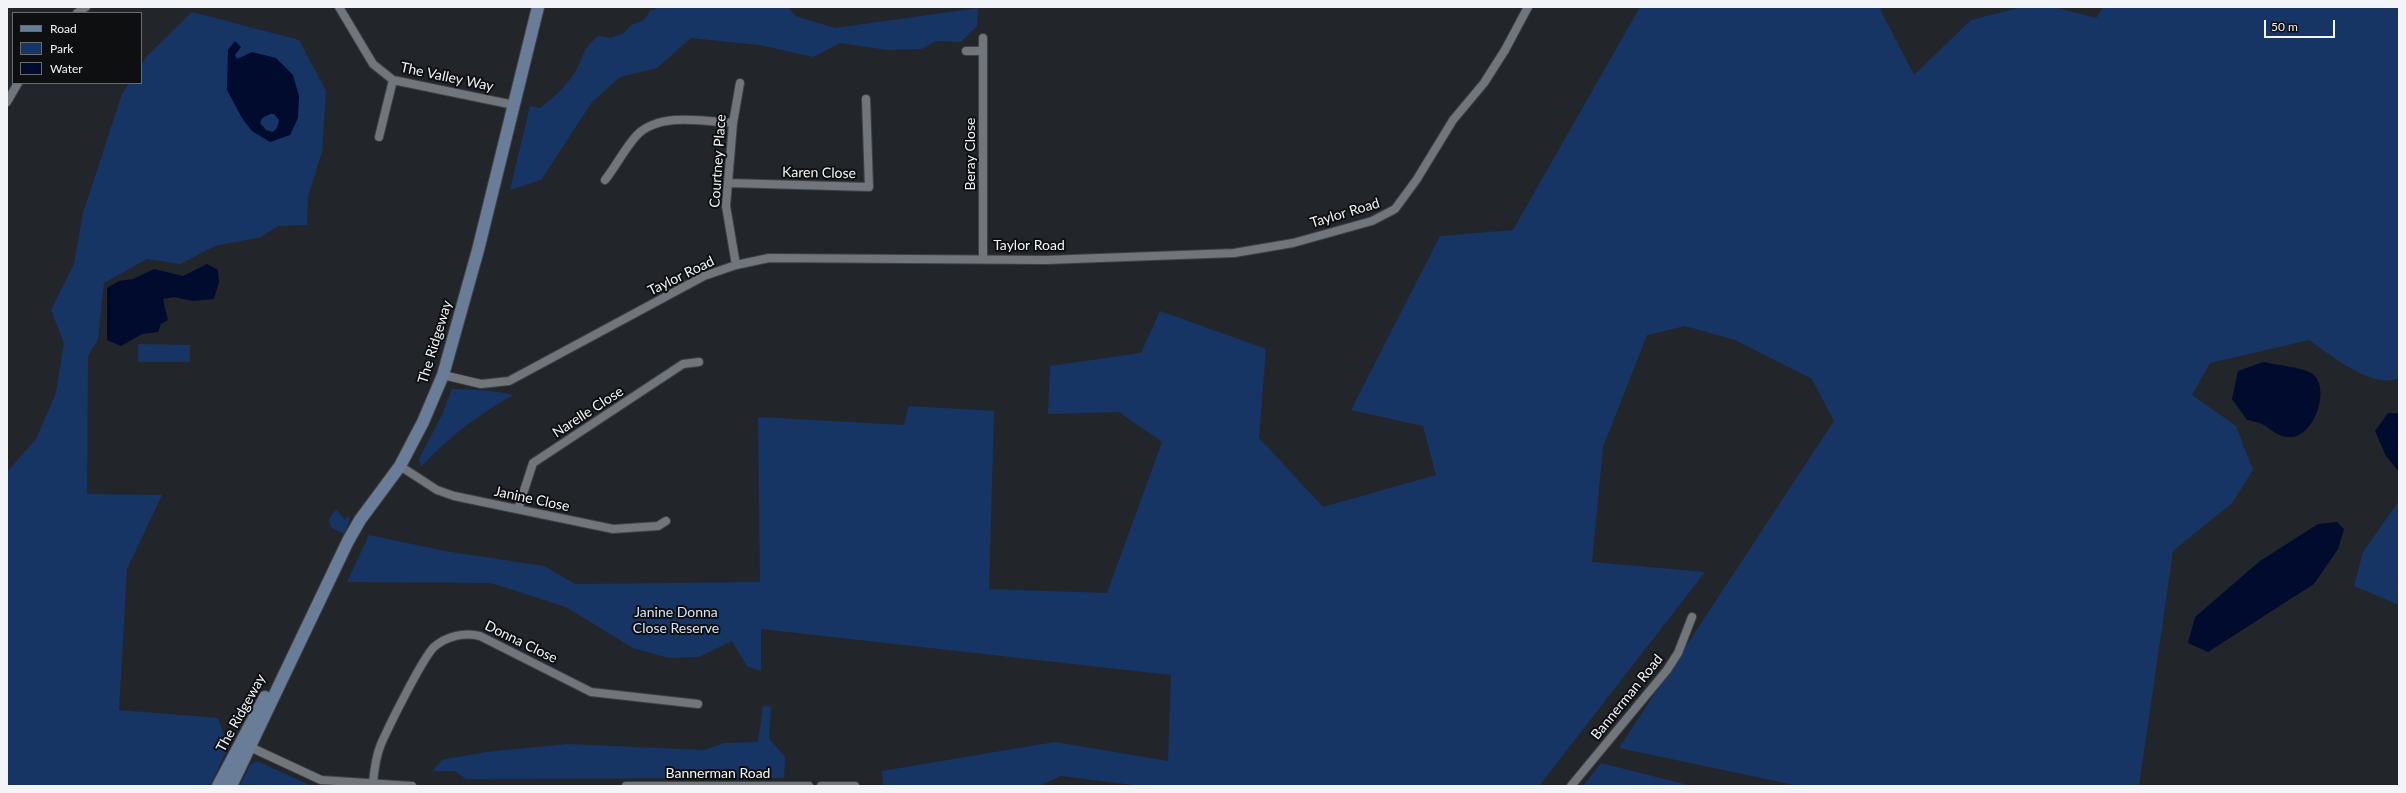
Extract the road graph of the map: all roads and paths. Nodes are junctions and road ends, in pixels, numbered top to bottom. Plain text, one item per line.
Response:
1 (339, 7) edge
2 (538, 7) edge
3 (1528, 7) edge
4 (983, 38) dead end
5 (966, 51) dead end
6 (983, 51) junction
7 (393, 80) junction
8 (740, 83) dead end
9 (17, 84) edge
10 (866, 99) dead end
11 (7, 102) edge
12 (514, 105) junction
13 (732, 123) junction
14 (379, 136) dead end
15 (605, 180) dead end
16 (729, 183) junction
17 (983, 258) junction
18 (736, 265) junction
19 (699, 362) dead end
20 (443, 375) junction
21 (400, 466) junction
22 (518, 509) junction
23 (666, 521) dead end
24 (1692, 617) dead end
25 (292, 656) junction
26 (698, 704) dead end
27 (250, 747) junction
28 (235, 753) junction
29 (373, 784) junction
30 (218, 786) edge
31 (231, 786) edge
32 (412, 786) edge
33 (626, 786) edge
34 (809, 786) edge
35 (821, 786) edge
36 (855, 786) edge
37 (1571, 786) edge

1 - 7 street, The Valley Way
2 - 12 street, The Ridgeway
3 - 17 street, Taylor Road
4 - 6 street, Beray Close
5 - 6 street
6 - 17 street, Beray Close
7 - 12 street, The Valley Way
7 - 14 street
8 - 13 street, Courtney Place
9 - 11 street
10 - 16 street, Karen Close
12 - 20 street, The Ridgeway
13 - 15 street
13 - 16 street, Courtney Place
16 - 18 street, Courtney Place
17 - 18 street, Taylor Road
18 - 20 street, Taylor Road
19 - 22 street, Narelle Close
20 - 21 street, The Ridgeway
21 - 22 street, Janine Close
21 - 25 street, The Ridgeway
22 - 23 street, Janine Close
24 - 37 street, Bannerman Road
25 - 27 street, The Ridgeway
25 - 28 street, The Ridgeway
26 - 29 street, Donna Close
27 - 28 street
27 - 29 street
27 - 31 street, The Ridgeway
28 - 30 street, The Ridgeway
29 - 32 street
33 - 34 street, Bannerman Road
35 - 36 street

